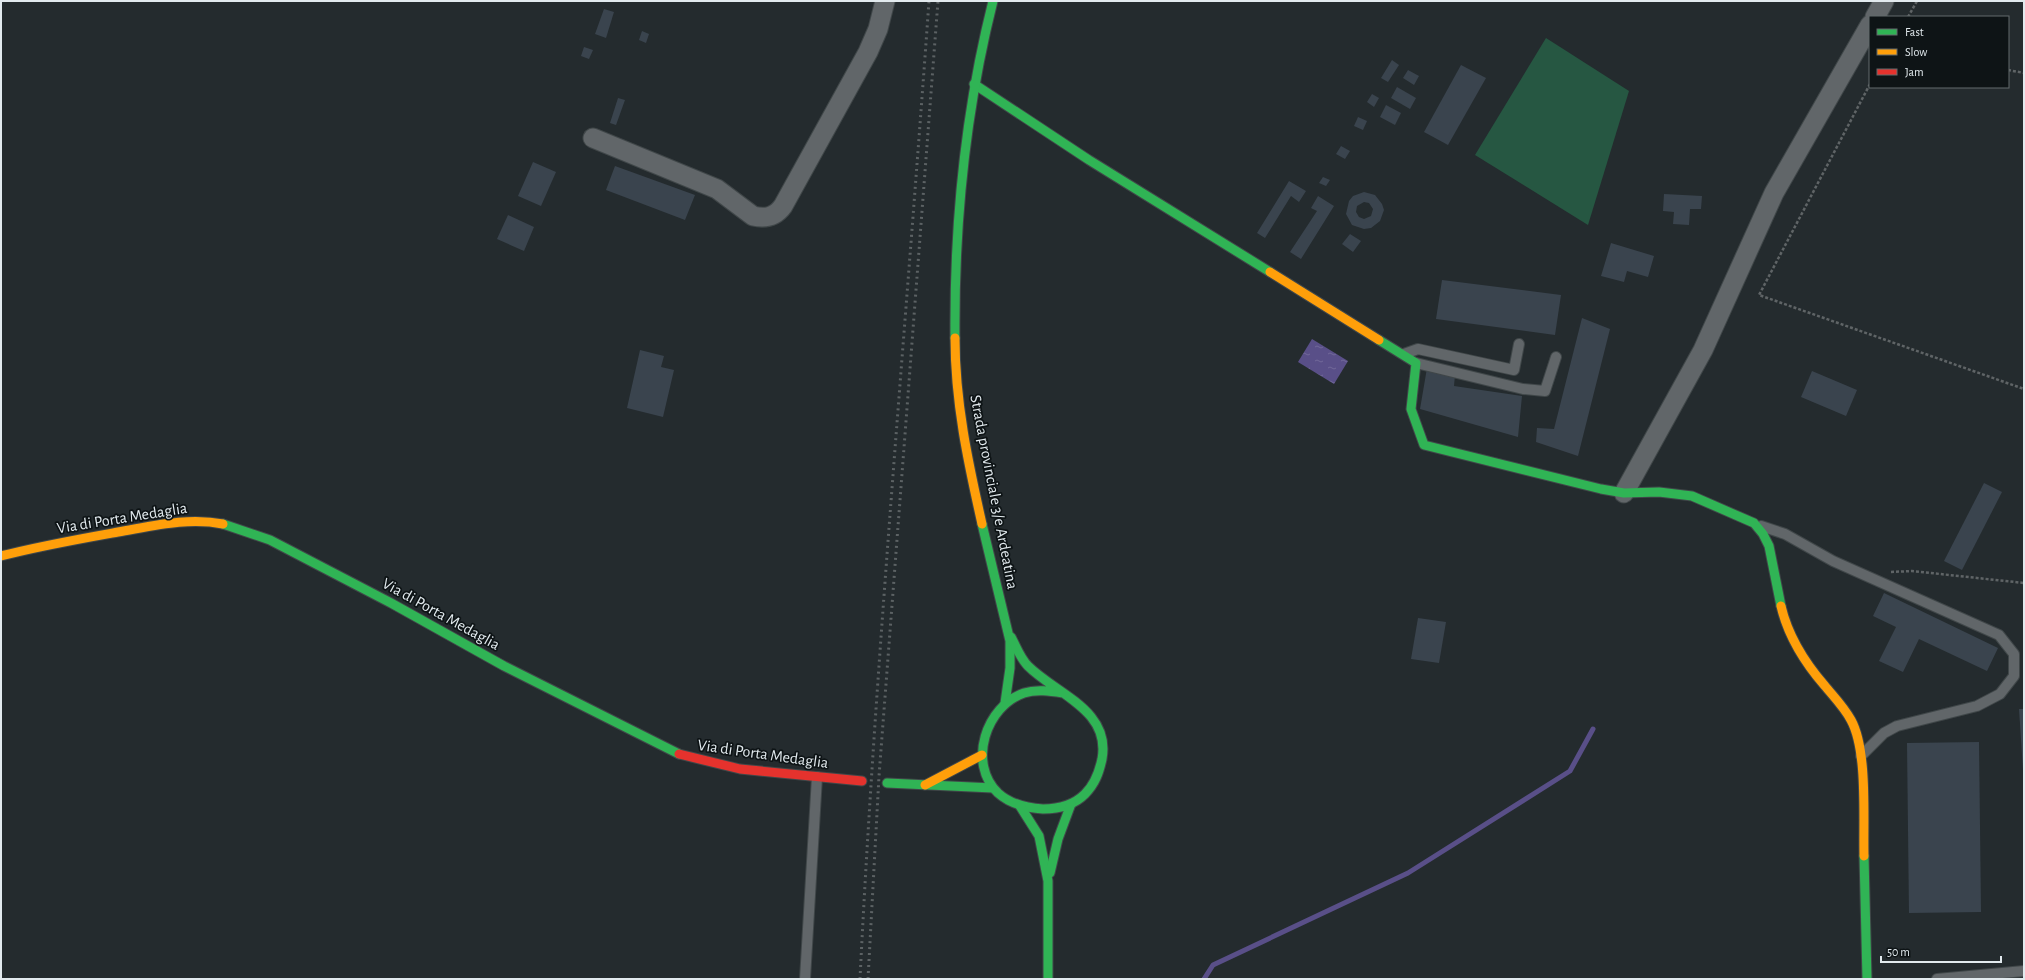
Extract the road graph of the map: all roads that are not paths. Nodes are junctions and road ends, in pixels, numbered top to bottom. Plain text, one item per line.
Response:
1 (885, 1) edge
2 (993, 1) edge
3 (1884, 1) edge
4 (1876, 16) edge
5 (1869, 27) edge
6 (974, 84) junction
7 (594, 138) dead end
8 (1519, 344) dead end
9 (1402, 354) junction
10 (1556, 357) dead end
11 (1416, 363) junction
12 (1624, 493) junction
13 (1754, 523) junction
14 (1, 556) edge
15 (1009, 632) junction
16 (1063, 693) junction
17 (1005, 703) junction
18 (982, 755) junction
19 (1862, 756) junction
20 (817, 777) junction
21 (862, 781) dead end
22 (887, 783) dead end
23 (924, 786) junction
24 (993, 788) junction
25 (1071, 804) junction
26 (1020, 806) junction
27 (1048, 881) junction
28 (2024, 971) edge
29 (805, 979) edge
30 (1048, 979) edge
31 (1867, 979) edge
32 (1937, 979) edge

1 - 7 street
2 - 6 street, Strada provinciale 3/e Ardeatina
3 - 4 street
5 - 12 street
6 - 9 street
6 - 15 street, Strada provinciale 3/e Ardeatina
8 - 9 lane
9 - 11 street
10 - 11 lane
11 - 12 street
12 - 13 street
13 - 19 street
13 - 19 lane
14 - 20 street, Via di Porta Medaglia
15 - 16 street, Strada provinciale 3/e Ardeatina
15 - 17 street, Strada provinciale 3/e Ardeatina
16 - 17 street, Strada provinciale 3/e Ardeatina
16 - 25 street, Strada provinciale 3/e Ardeatina
17 - 18 street, Strada provinciale 3/e Ardeatina
18 - 23 street
18 - 24 street, Strada provinciale 3/e Ardeatina
19 - 31 street
20 - 21 street, Via di Porta Medaglia
20 - 29 lane
22 - 23 street
23 - 24 street
24 - 26 street, Strada provinciale 3/e Ardeatina
25 - 26 street, Strada provinciale 3/e Ardeatina
25 - 27 street, Strada provinciale 3/e Ardeatina
26 - 27 street, Strada provinciale 3/e Ardeatina
27 - 30 street, Strada provinciale 3/e Ardeatina
28 - 32 lane

